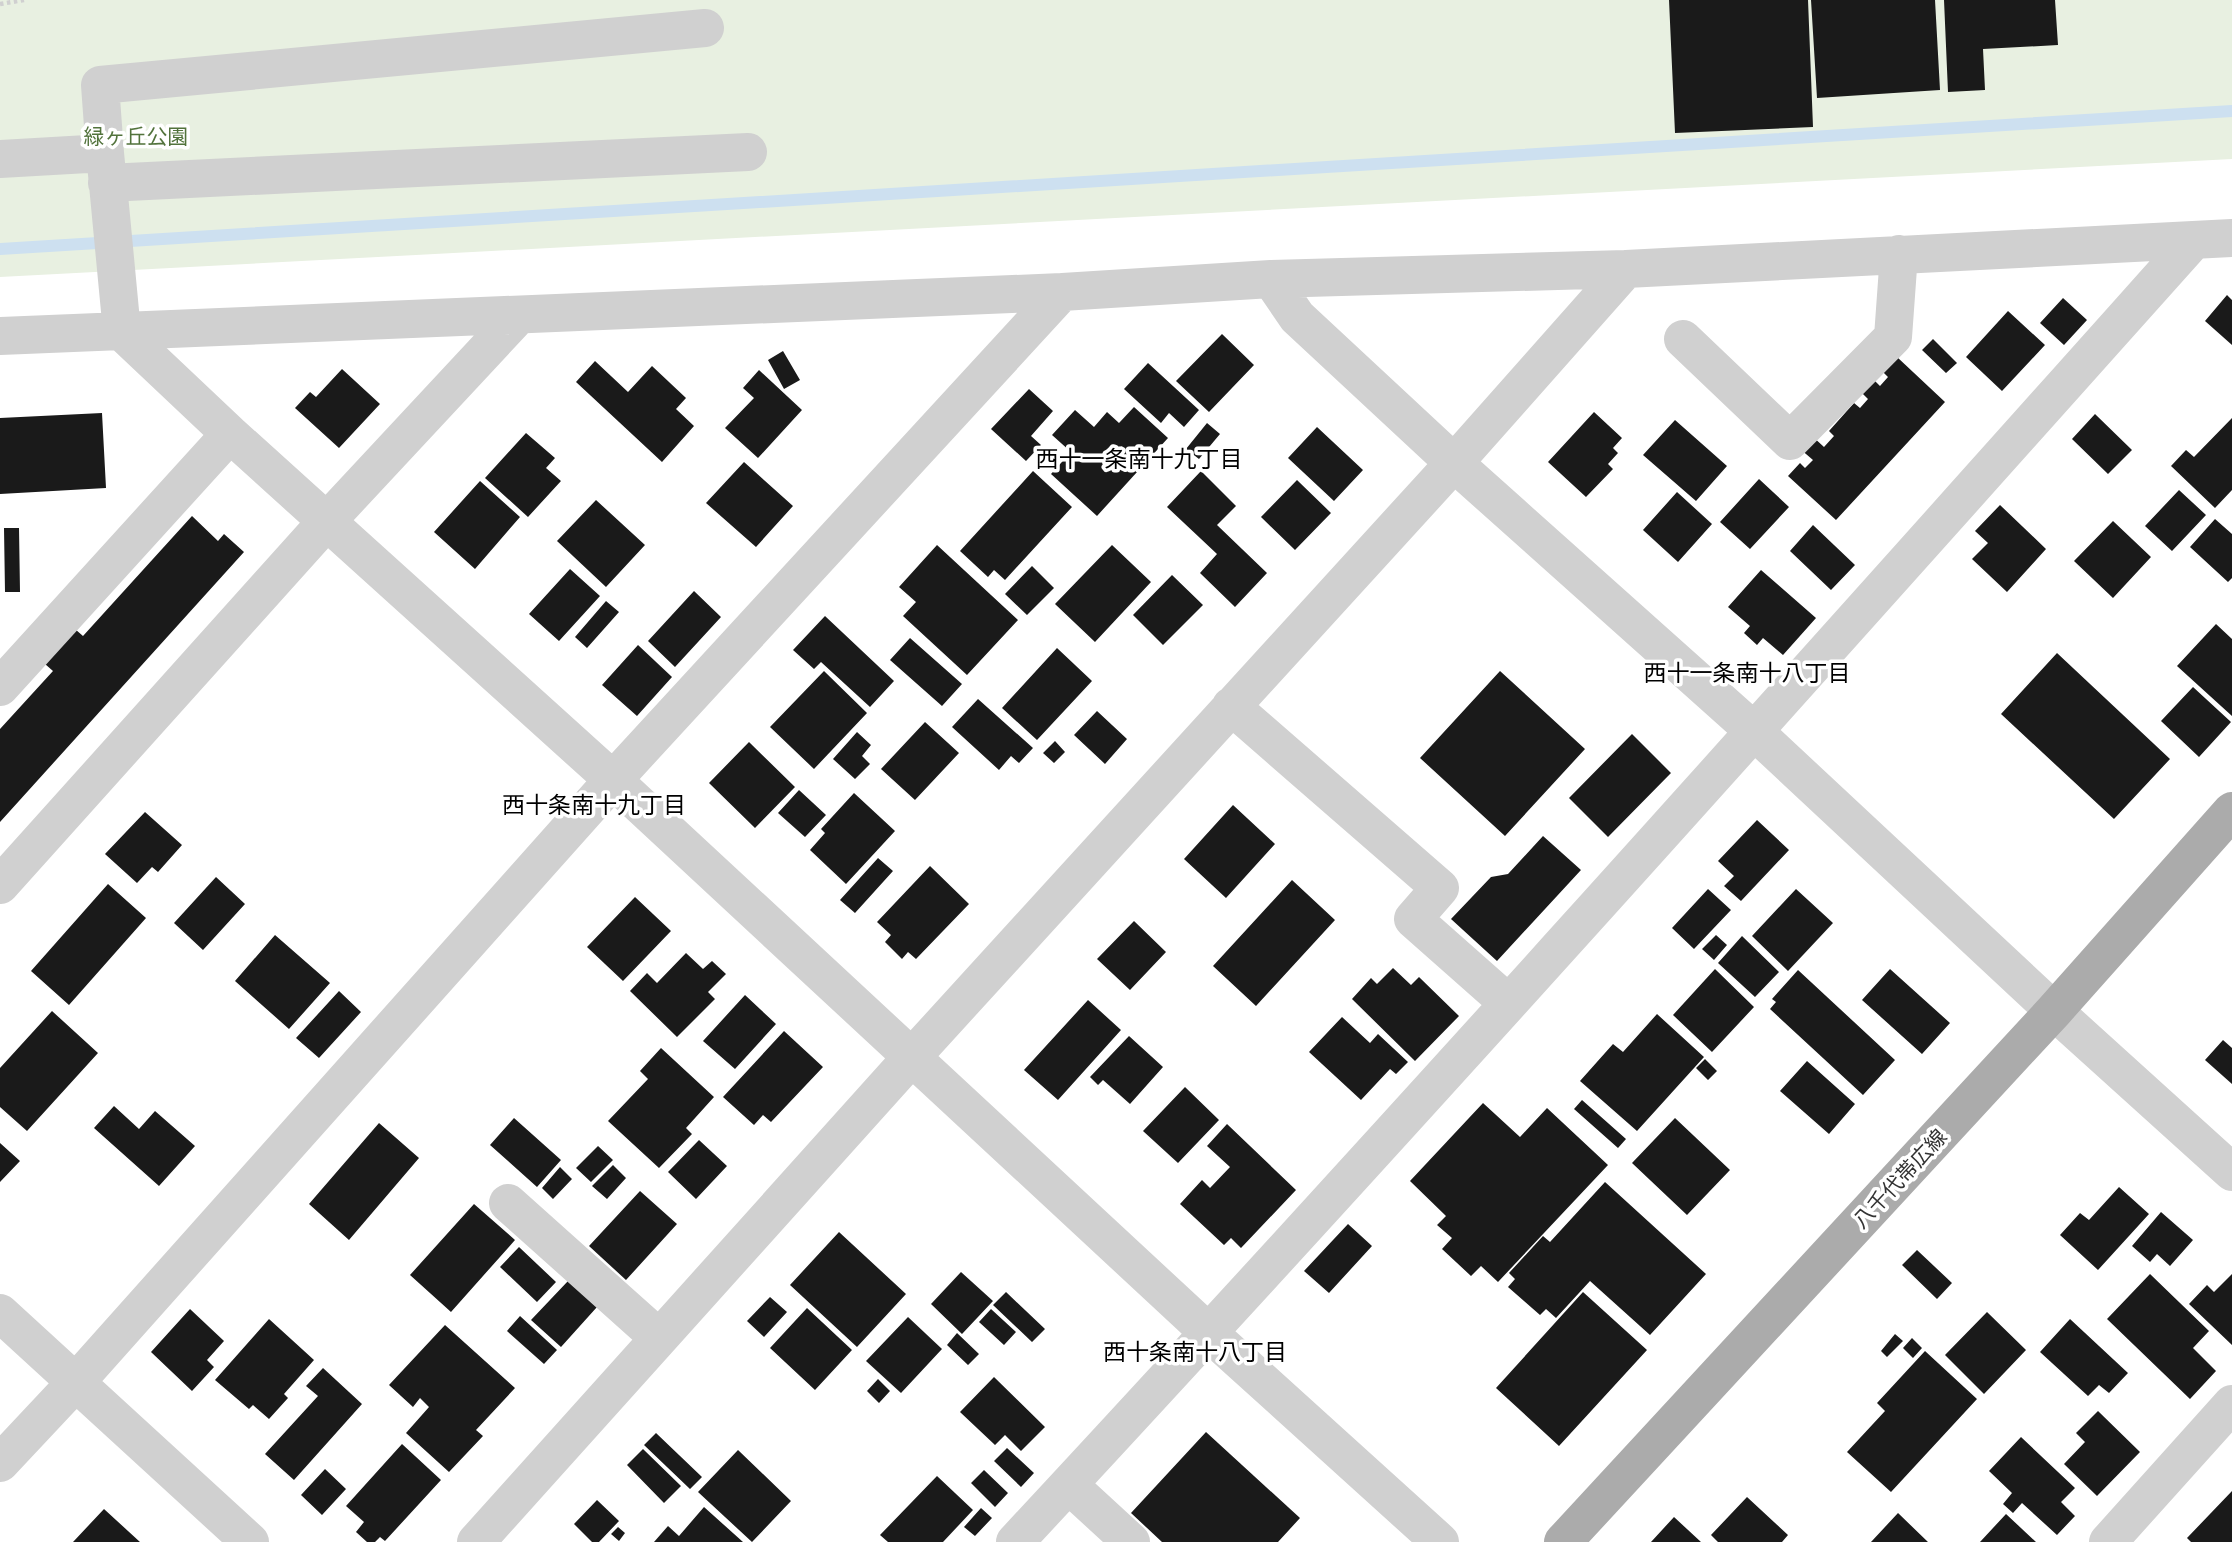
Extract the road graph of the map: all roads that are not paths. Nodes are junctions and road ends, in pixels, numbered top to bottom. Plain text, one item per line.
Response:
1 (705, 28) dead end
2 (748, 152) dead end
3 (0, 159) edge
4 (106, 168) junction
5 (2232, 238) edge
6 (2194, 240) junction
7 (1899, 254) junction
8 (1626, 269) junction
9 (1271, 279) junction
10 (1062, 292) junction
11 (517, 316) junction
12 (122, 332) junction
13 (0, 335) edge
14 (1683, 339) dead end
15 (230, 434) junction
16 (1454, 463) junction
17 (327, 521) junction
18 (0, 687) edge
19 (1231, 706) junction
20 (1755, 732) junction
21 (613, 780) junction
22 (2232, 811) edge
23 (0, 885) edge
24 (1508, 1003) junction
25 (2054, 1011) junction
26 (911, 1058) junction
27 (2232, 1172) edge
28 (508, 1203) dead end
29 (0, 1313) edge
30 (1209, 1333) junction
31 (659, 1338) junction
32 (76, 1382) junction
33 (2232, 1404) edge
34 (0, 1463) edge
35 (1069, 1485) junction
36 (250, 1542) edge
37 (476, 1542) edge
38 (1015, 1542) edge
39 (1131, 1542) edge
40 (1440, 1542) edge
41 (1563, 1542) edge
42 (2108, 1542) edge

1 - 4 street
2 - 4 street
3 - 4 street
4 - 12 street
5 - 6 street
6 - 7 street
6 - 20 street
7 - 8 street
7 - 14 street
8 - 9 street
8 - 16 street
9 - 10 street
9 - 16 street
10 - 11 street
10 - 21 street
11 - 12 street
11 - 17 street
12 - 13 street
12 - 15 street
15 - 17 street
15 - 18 street
16 - 19 street
16 - 20 street
17 - 21 street
17 - 23 street
19 - 24 street
19 - 26 street
20 - 24 street
20 - 25 street
21 - 26 street
21 - 32 street
22 - 25 main road, 八千代帯広線
24 - 30 street
25 - 27 street
25 - 41 main road, 八千代帯広線
26 - 30 street
26 - 31 street
28 - 31 street
29 - 32 street
30 - 35 street
30 - 40 street
31 - 37 street
32 - 34 street
32 - 36 street
33 - 42 street
35 - 38 street
35 - 39 street

